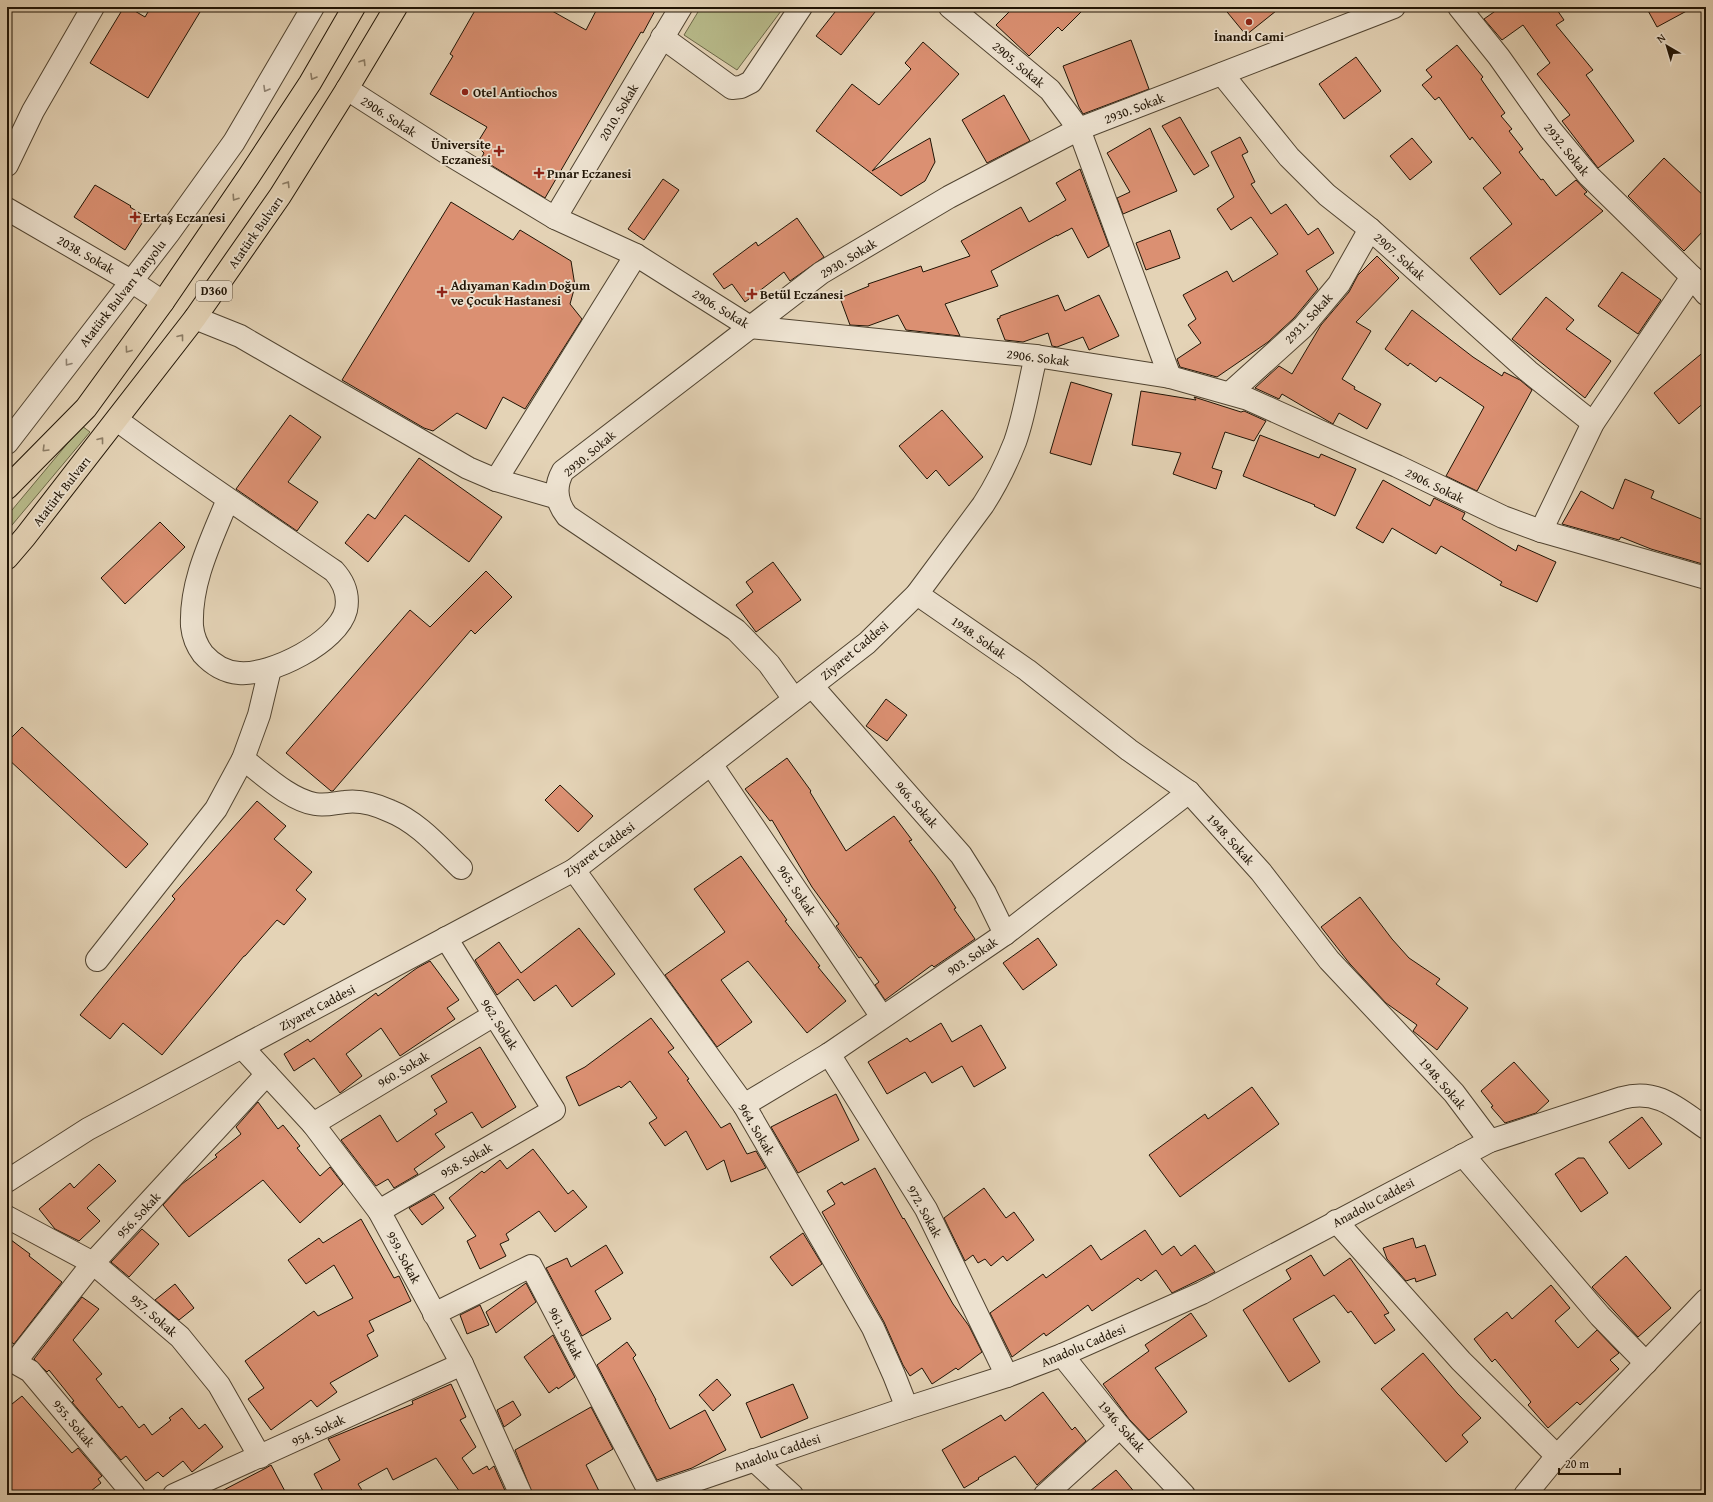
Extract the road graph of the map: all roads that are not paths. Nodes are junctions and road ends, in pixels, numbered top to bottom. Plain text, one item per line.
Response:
1 (93, 7) edge
2 (313, 7) edge
3 (354, 7) edge
4 (396, 7) edge
5 (681, 7) edge
6 (801, 7) edge
7 (1394, 7) edge
8 (1459, 7) edge
9 (955, 8) edge
10 (662, 37) junction
11 (1222, 74) junction
12 (347, 89) junction
13 (1079, 129) junction
14 (7, 165) edge
15 (7, 209) edge
16 (555, 218) junction
17 (1370, 229) junction
18 (636, 256) junction
19 (1692, 277) junction
20 (131, 281) junction
21 (1706, 294) edge
22 (163, 302) junction
23 (195, 318) junction
24 (750, 327) junction
25 (1036, 356) junction
26 (1170, 377) junction
27 (1230, 393) junction
28 (117, 420) junction
29 (1594, 423) junction
30 (7, 442) edge
31 (496, 480) junction
32 (7, 488) edge
33 (558, 498) junction
34 (228, 499) junction
35 (1541, 531) junction
36 (7, 558) edge
37 (1706, 578) edge
38 (917, 594) junction
39 (270, 668) junction
40 (812, 686) junction
41 (794, 699) junction
42 (243, 759) junction
43 (711, 764) junction
44 (1189, 792) junction
45 (462, 868) dead end
46 (574, 870) junction
47 (1005, 934) junction
48 (446, 938) junction
49 (97, 960) dead end
50 (494, 1015) junction
51 (882, 1017) junction
52 (242, 1047) junction
53 (829, 1054) junction
54 (267, 1074) junction
55 (744, 1104) junction
56 (554, 1110) joint
57 (312, 1124) junction
58 (1706, 1128) edge
59 (1490, 1141) junction
60 (1462, 1155) junction
61 (7, 1181) edge
62 (379, 1211) junction
63 (7, 1217) edge
64 (1336, 1221) junction
65 (93, 1263) junction
66 (1706, 1300) edge
67 (434, 1314) junction
68 (1062, 1355) junction
69 (11, 1360) edge
70 (1646, 1363) junction
71 (462, 1364) junction
72 (1007, 1376) junction
73 (907, 1408) junction
74 (1120, 1427) junction
75 (1557, 1456) junction
76 (260, 1457) junction
77 (754, 1460) junction
78 (134, 1495) edge
79 (174, 1495) edge
80 (521, 1495) edge
81 (652, 1495) edge
82 (792, 1495) edge
83 (1045, 1495) edge
84 (1184, 1495) edge
85 (1525, 1495) edge

1 - 14 street
2 -> 20 street, Atatürk Bulvarı Yanyolu
3 -> 22 highway, D360
12 -> 4 highway, Atatürk Bulvarı / D360
5 - 10 street, 2010. Sokak
6 - 10 street
7 - 11 street, 2930. Sokak
8 - 19 street, 2932. Sokak
9 - 13 street, 2905. Sokak
10 - 16 street, 2010. Sokak
11 - 13 street, 2930. Sokak
11 - 17 street, 2907. Sokak
12 - 16 street, 2906. Sokak
23 -> 12 highway, Atatürk Bulvarı / D360
13 - 24 street, 2930. Sokak
13 - 26 street
15 - 20 street, 2038. Sokak
16 - 18 street, 2906. Sokak
17 - 27 street, 2931. Sokak
17 - 29 street, 2907. Sokak
18 - 24 street, 2906. Sokak
18 - 31 street
19 - 21 street, 2932. Sokak
19 - 29 street
20 - 22 street, 2038. Sokak
20 -> 30 street, Atatürk Bulvarı Yanyolu
22 -> 32 highway, D360
28 -> 23 highway, Atatürk Bulvarı / D360
23 - 31 street
24 - 25 street, 2906. Sokak
24 - 33 street, 2930. Sokak
25 - 26 street, 2906. Sokak
25 - 38 street, Ziyaret Caddesi
26 - 27 street, 2906. Sokak
27 - 35 street, 2906. Sokak
28 - 34 street
36 -> 28 highway, Atatürk Bulvarı / D360
29 - 35 street
31 - 33 street
33 - 41 street
34 - 39 street
34 - 39 street
35 - 37 street, 2906. Sokak
38 - 40 street, Ziyaret Caddesi
38 - 44 street, 1948. Sokak
39 - 42 street
40 - 41 street, Ziyaret Caddesi
40 - 47 street, 966. Sokak
41 - 43 street, Ziyaret Caddesi
42 - 45 street
42 - 49 street
43 - 46 street, Ziyaret Caddesi
43 - 51 street, 965. Sokak
44 - 47 street, 903. Sokak
44 - 59 street, 1948. Sokak
46 - 48 street, Ziyaret Caddesi
46 - 55 street, 964. Sokak
47 - 51 street, 903. Sokak
48 - 50 street, 962. Sokak
48 - 52 street, Ziyaret Caddesi
50 - 56 street, 962. Sokak
50 - 57 street, 960. Sokak
51 - 53 street, 903. Sokak
52 - 54 street, 959. Sokak
52 - 61 street, Ziyaret Caddesi
53 - 55 street, 903. Sokak
53 - 72 street, 972. Sokak
54 - 57 street, 959. Sokak
54 - 65 street, 956. Sokak
55 - 73 street, 964. Sokak
56 - 62 street, 958. Sokak
57 - 62 street, 959. Sokak
58 - 59 street, Anadolu Caddesi
59 - 60 street, Anadolu Caddesi
60 - 64 street, Anadolu Caddesi
60 - 70 street
62 - 67 street, 959. Sokak
63 - 65 street, 957. Sokak
64 - 68 street, Anadolu Caddesi
64 - 75 street
65 - 69 street, 956. Sokak
65 - 76 street, 957. Sokak
66 - 70 street
67 - 71 street, 959. Sokak
67 - 81 street, 961. Sokak
68 - 72 street, Anadolu Caddesi
68 - 74 street, 1946. Sokak
69 - 78 street, 955. Sokak
70 - 75 street
71 - 76 street, 954. Sokak
71 - 80 street, 959. Sokak
72 - 73 street, Anadolu Caddesi
73 - 77 street, Anadolu Caddesi
74 - 83 street
74 - 84 street, 1946. Sokak
75 - 85 street
76 - 79 street, 954. Sokak
77 - 81 street, Anadolu Caddesi
77 - 82 street

